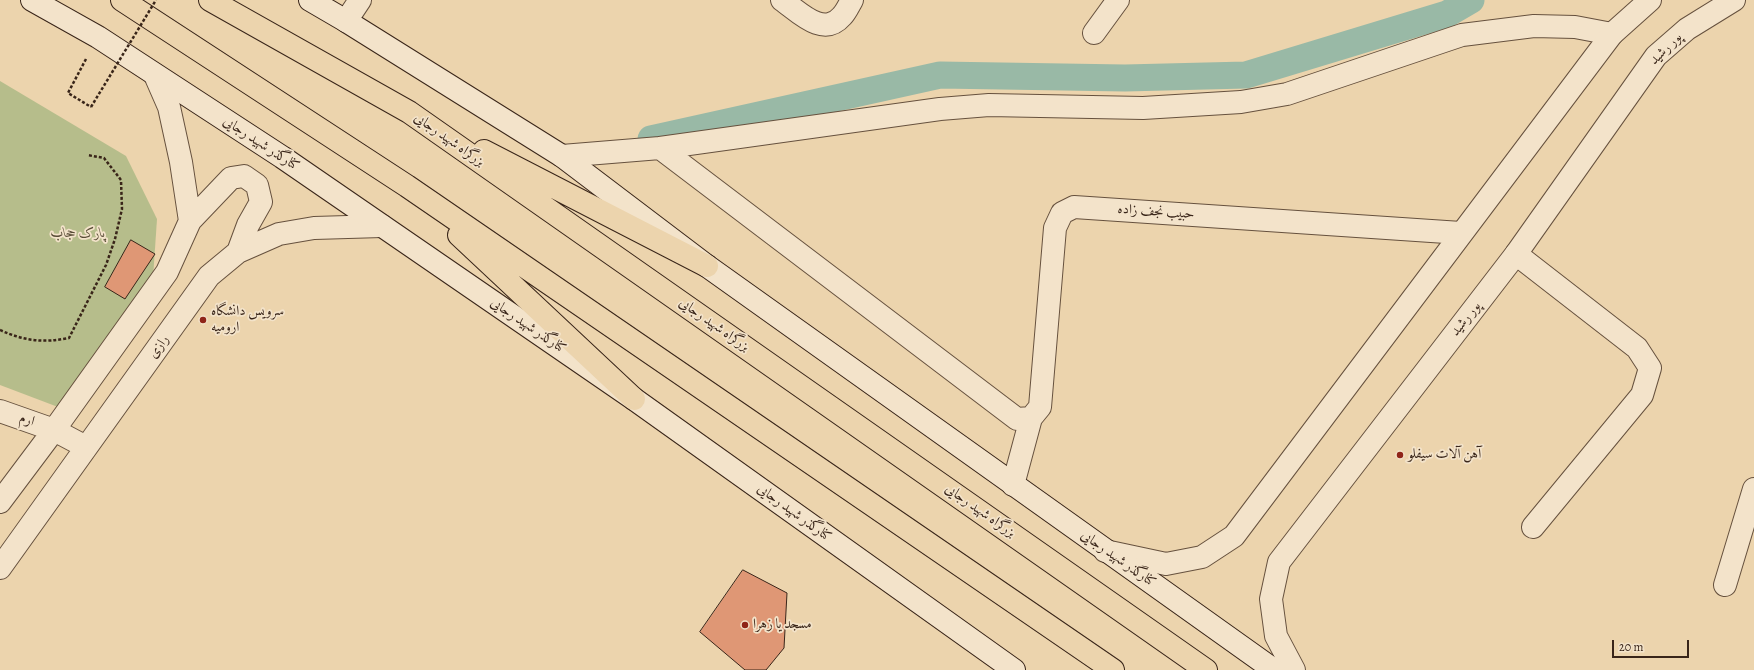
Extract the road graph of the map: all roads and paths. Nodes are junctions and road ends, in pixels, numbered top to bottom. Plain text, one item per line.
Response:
1 (32, 0) edge
2 (122, 0) edge
3 (156, 0) edge
4 (210, 0) edge
5 (310, 0) edge
6 (360, 0) edge
7 (782, 0) edge
8 (852, 0) edge
9 (1118, 0) edge
10 (1650, 0) edge
11 (1734, 0) edge
12 (346, 21) junction
13 (1094, 33) dead end
14 (1612, 34) junction
15 (98, 37) junction
16 (155, 75) junction
17 (409, 112) junction
18 (660, 148) junction
19 (87, 155) dead end
20 (562, 156) junction
21 (407, 186) junction
22 (190, 221) junction
23 (382, 226) junction
24 (1461, 233) junction
25 (238, 252) junction
26 (1516, 254) junction
27 (707, 266) junction
28 (0, 330) edge
29 (634, 398) junction
30 (0, 411) edge
31 (1031, 418) junction
32 (54, 430) junction
33 (86, 447) junction
34 (1013, 485) junction
35 (1754, 489) edge
36 (0, 502) edge
37 (1533, 527) dead end
38 (1105, 551) junction
39 (0, 568) edge
40 (1725, 585) dead end
41 (1011, 669) edge
42 (1113, 670) edge
43 (1206, 670) edge
44 (1274, 670) edge
45 (1294, 670) edge

1 - 15 street, کنارگذر شهید رجایی
2 - 21 highway
3 - 15 path, bridge
4 - 17 highway, بزرگراه شهید رجایی
5 - 12 street, کنارگذر شهید رجایی
6 - 12 street
7 - 8 street
9 - 13 street
10 - 14 street
11 - 26 street, پور رشید
12 - 20 street, کنارگذر شهید رجایی
14 - 18 street
14 - 24 street
15 - 16 street, کنارگذر شهید رجایی
16 - 22 street
16 - 23 street, کنارگذر شهید رجایی
17 - 27 highway
17 - 43 highway, بزرگراه شهید رجایی
18 - 20 street
18 - 31 street
19 - 28 path
20 - 27 street, کنارگذر شهید رجایی
21 - 29 highway
21 - 42 highway
22 - 25 street
22 - 32 street
23 - 25 street, رازی
23 - 29 street, کنارگذر شهید رجایی
24 - 31 street, حبیب نجف زاده
24 - 38 street
25 - 33 street, رازی
26 - 37 street
26 - 45 street, پور رشید
27 - 34 street, کنارگذر شهید رجایی
29 - 41 street, کنارگذر شهید رجایی
30 - 32 street, ارم
31 - 34 street, حبیب نجف زاده
32 - 33 street, ارم
32 - 36 street
33 - 39 street, رازی
34 - 38 street, کنارگذر شهید رجایی
35 - 40 street
38 - 44 street, کنارگذر شهید رجایی

